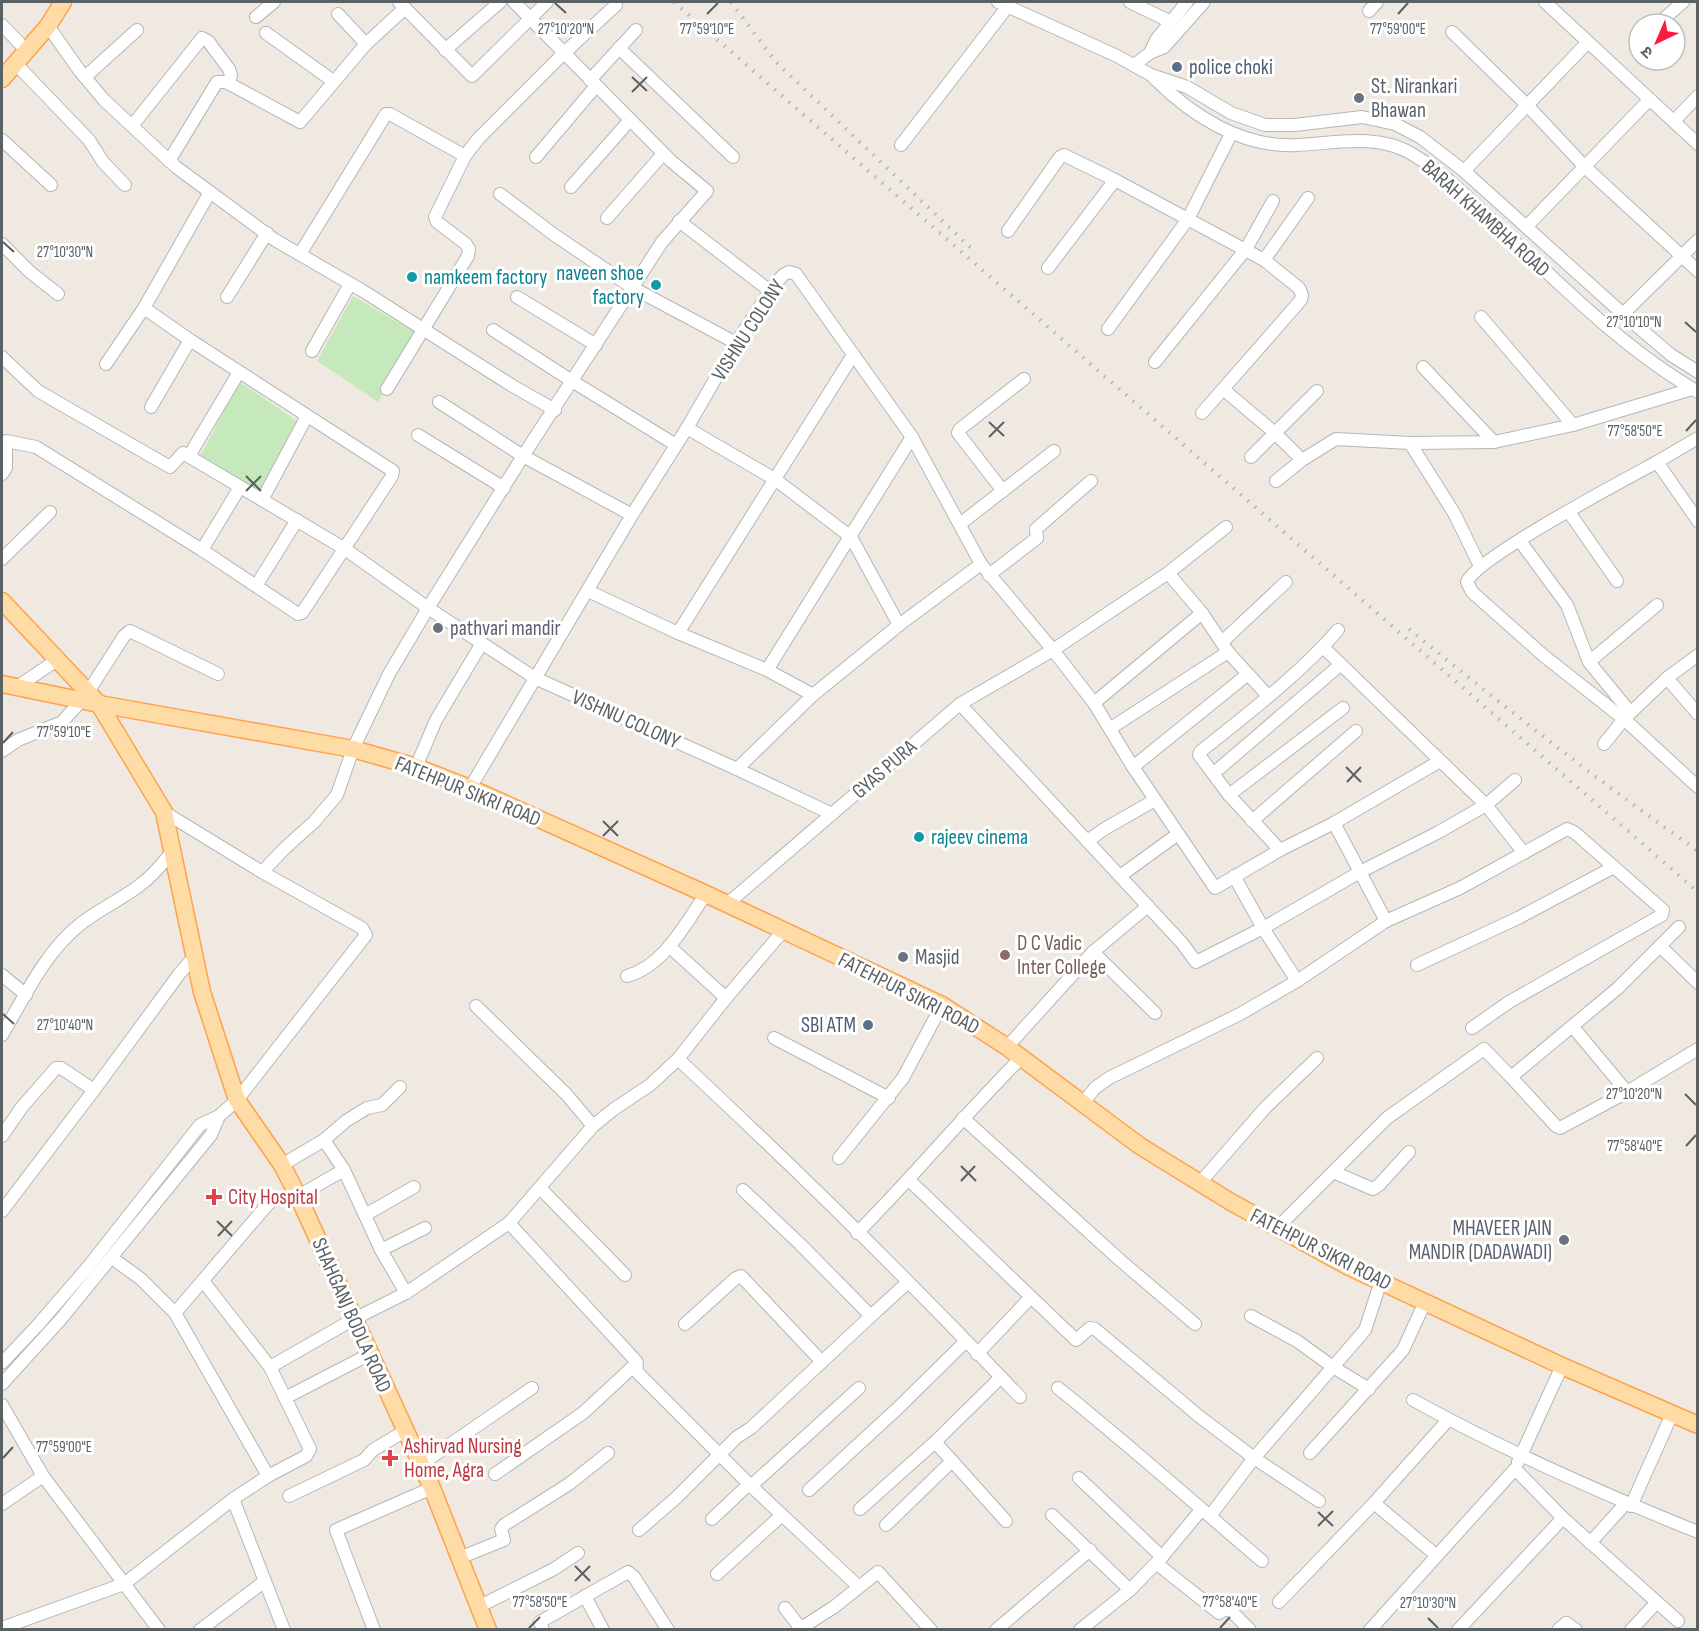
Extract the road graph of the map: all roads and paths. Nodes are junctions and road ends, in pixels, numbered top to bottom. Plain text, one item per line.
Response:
1 (63, 2) edge
2 (273, 2) edge
3 (500, 2) edge
4 (514, 2) edge
5 (547, 2) edge
6 (1130, 2) edge
7 (1187, 2) edge
8 (1204, 2) edge
9 (1683, 2) edge
10 (1550, 3) edge
11 (1003, 4) edge
12 (402, 5) edge
13 (616, 5) dead end
14 (1672, 12) edge
15 (338, 14) dead end
16 (256, 17) dead end
17 (530, 18) junction
18 (1169, 21) junction
19 (2, 25) edge
20 (48, 26) junction
21 (137, 30) dead end
22 (636, 30) dead end
23 (1452, 32) dead end
24 (266, 33) dead end
25 (1588, 42) junction
26 (366, 44) junction
27 (619, 48) junction
28 (445, 50) junction
29 (564, 53) junction
30 (1150, 53) junction
31 (22, 57) junction
32 (1134, 65) junction
33 (1151, 75) junction
34 (85, 77) junction
35 (2, 79) edge
36 (333, 81) junction
37 (593, 83) junction
38 (229, 84) junction
39 (1698, 96) edge
40 (1649, 100) junction
41 (1528, 105) junction
42 (630, 120) junction
43 (1674, 122) junction
44 (132, 126) junction
45 (1231, 134) junction
46 (2, 140) edge
47 (1698, 144) edge
48 (901, 145) dead end
49 (663, 153) junction
50 (465, 156) junction
51 (536, 157) dead end
52 (734, 157) dead end
53 (170, 161) junction
54 (1584, 166) junction
55 (1464, 171) junction
56 (1115, 180) junction
57 (51, 185) dead end
58 (125, 185) dead end
59 (571, 187) dead end
60 (210, 192) junction
61 (500, 194) dead end
62 (1308, 198) dead end
63 (1273, 201) dead end
64 (607, 218) dead end
65 (1188, 219) junction
66 (679, 221) junction
67 (1526, 227) junction
68 (1008, 231) dead end
69 (267, 233) junction
70 (1698, 240) edge
71 (2, 244) edge
72 (1246, 249) junction
73 (300, 254) junction
74 (1681, 255) junction
75 (1264, 260) junction
76 (1048, 268) dead end
77 (1698, 271) edge
78 (350, 284) junction
79 (633, 288) junction
80 (770, 291) junction
81 (58, 294) dead end
82 (227, 297) dead end
83 (518, 297) dead end
84 (144, 308) junction
85 (1623, 314) junction
86 (1481, 317) dead end
87 (424, 329) junction
88 (1108, 329) dead end
89 (493, 330) dead end
90 (190, 340) junction
91 (736, 343) junction
92 (596, 345) junction
93 (312, 351) dead end
94 (853, 355) junction
95 (2, 357) edge
96 (1155, 362) dead end
97 (106, 364) dead end
98 (1423, 367) dead end
99 (239, 372) junction
100 (1698, 372) edge
101 (1024, 379) dead end
102 (572, 381) junction
103 (387, 389) dead end
104 (1224, 390) junction
105 (1695, 390) edge
106 (1317, 391) dead end
107 (439, 402) dead end
108 (151, 407) dead end
109 (555, 410) junction
110 (1202, 413) dead end
111 (307, 416) junction
112 (1573, 425) junction
113 (687, 428) junction
114 (1275, 433) junction
115 (418, 435) dead end
116 (912, 437) junction
117 (1697, 440) edge
118 (1494, 442) junction
119 (1410, 443) junction
120 (676, 445) junction
121 (1054, 451) dead end
122 (189, 456) junction
123 (523, 456) junction
124 (1251, 457) dead end
125 (1302, 460) junction
126 (1657, 462) junction
127 (2, 474) edge
128 (776, 480) junction
129 (1091, 481) dead end
130 (1276, 481) dead end
131 (240, 487) junction
132 (504, 488) junction
133 (1004, 491) junction
134 (262, 500) junction
135 (50, 512) dead end
136 (1569, 512) junction
137 (632, 516) junction
138 (297, 520) junction
139 (1698, 521) edge
140 (960, 524) junction
141 (1226, 527) dead end
142 (851, 537) junction
143 (1520, 540) junction
144 (345, 549) junction
145 (202, 550) junction
146 (2, 559) edge
147 (981, 564) junction
148 (1480, 566) junction
149 (1168, 573) junction
150 (989, 575) junction
151 (1617, 581) dead end
152 (1286, 582) dead end
153 (256, 586) junction
154 (588, 591) junction
155 (2, 601) edge
156 (1657, 605) dead end
157 (428, 609) junction
158 (1202, 613) junction
159 (898, 625) junction
160 (1338, 630) dead end
161 (678, 633) junction
162 (482, 643) junction
163 (1225, 647) junction
164 (1323, 647) junction
165 (1053, 650) junction
166 (1698, 655) edge
167 (57, 660) junction
168 (1589, 662) junction
169 (1340, 665) junction
170 (767, 670) junction
171 (218, 674) dead end
172 (1248, 674) junction
173 (535, 678) junction
174 (1667, 678) junction
175 (9, 685) edge
176 (813, 695) junction
177 (1268, 696) junction
178 (90, 699) junction
179 (1094, 703) junction
180 (960, 704) junction
181 (1343, 708) dead end
182 (1698, 714) edge
183 (1627, 716) junction
184 (1111, 728) junction
185 (1356, 731) dead end
186 (1604, 744) dead end
187 (353, 749) junction
188 (2, 751) edge
189 (1440, 761) junction
190 (1133, 766) junction
191 (416, 767) junction
192 (737, 769) junction
193 (1214, 773) junction
194 (1515, 780) dead end
195 (1698, 787) edge
196 (470, 788) junction
197 (1229, 795) junction
198 (1155, 800) junction
199 (1486, 805) junction
200 (164, 812) junction
201 (832, 814) junction
202 (1252, 821) junction
203 (1334, 823) junction
204 (1178, 834) junction
205 (1087, 841) junction
206 (1280, 850) junction
207 (172, 852) junction
208 (1524, 853) junction
209 (1614, 867) junction
210 (262, 872) junction
211 (1360, 873) junction
212 (1120, 876) junction
213 (1234, 876) junction
214 (706, 894) junction
215 (726, 905) junction
216 (1148, 906) junction
217 (1386, 921) junction
218 (1679, 927) dead end
219 (1263, 928) junction
220 (783, 931) junction
221 (669, 946) junction
222 (1660, 946) junction
223 (1093, 952) junction
224 (194, 957) junction
225 (1417, 965) dead end
226 (2, 975) edge
227 (627, 975) dead end
228 (1297, 981) junction
229 (1698, 983) edge
230 (26, 995) junction
231 (726, 998) junction
232 (942, 1005) junction
233 (476, 1006) dead end
234 (1155, 1013) dead end
235 (1573, 1027) junction
236 (1472, 1028) dead end
237 (2, 1035) edge
238 (774, 1038) dead end
239 (1007, 1047) junction
240 (1698, 1049) edge
241 (1021, 1058) junction
242 (1317, 1058) dead end
243 (678, 1059) junction
244 (1511, 1077) junction
245 (400, 1087) dead end
246 (94, 1090) junction
247 (1627, 1092) junction
248 (889, 1098) junction
249 (237, 1100) junction
250 (1083, 1103) junction
251 (219, 1116) junction
252 (963, 1118) junction
253 (593, 1126) junction
254 (2, 1136) edge
255 (324, 1140) junction
256 (1408, 1152) dead end
257 (838, 1158) dead end
258 (282, 1165) junction
259 (344, 1170) junction
260 (1334, 1172) junction
261 (909, 1180) junction
262 (1199, 1184) junction
263 (414, 1187) dead end
264 (540, 1188) junction
265 (743, 1190) dead end
266 (298, 1196) junction
267 (2, 1210) edge
268 (365, 1215) junction
269 (509, 1223) junction
270 (1278, 1227) junction
271 (425, 1228) dead end
272 (857, 1233) junction
273 (381, 1250) junction
274 (112, 1258) junction
275 (626, 1275) dead end
276 (203, 1281) junction
277 (1382, 1281) junction
278 (907, 1283) junction
279 (406, 1293) junction
280 (1031, 1297) junction
281 (1425, 1302) junction
282 (175, 1313) junction
283 (872, 1316) junction
284 (1251, 1316) dead end
285 (354, 1319) junction
286 (686, 1324) dead end
287 (1195, 1324) dead end
288 (965, 1342) junction
289 (370, 1354) junction
290 (977, 1354) junction
291 (822, 1362) junction
292 (637, 1363) junction
293 (1562, 1366) junction
294 (270, 1367) junction
295 (1333, 1367) junction
296 (4, 1373) edge
297 (1001, 1377) junction
298 (532, 1388) dead end
299 (859, 1388) dead end
300 (1058, 1388) dead end
301 (1369, 1389) junction
302 (1020, 1397) dead end
303 (285, 1398) junction
304 (1413, 1400) dead end
305 (2, 1405) edge
306 (1672, 1414) junction
307 (1448, 1420) junction
308 (1698, 1425) edge
309 (405, 1431) junction
310 (934, 1442) junction
311 (608, 1453) dead end
312 (1310, 1453) dead end
313 (719, 1455) junction
314 (1520, 1456) junction
315 (1254, 1458) junction
316 (952, 1461) junction
317 (420, 1465) junction
318 (1515, 1468) junction
319 (495, 1474) dead end
320 (43, 1476) junction
321 (268, 1476) junction
322 (1079, 1478) dead end
323 (750, 1485) junction
324 (432, 1488) junction
325 (809, 1490) dead end
326 (289, 1496) dead end
327 (233, 1499) junction
328 (1319, 1501) dead end
329 (2, 1503) edge
330 (1374, 1503) junction
331 (1628, 1504) junction
332 (860, 1509) dead end
333 (1205, 1513) junction
334 (782, 1515) junction
335 (1052, 1515) dead end
336 (1563, 1518) junction
337 (712, 1519) dead end
338 (1006, 1521) dead end
339 (886, 1525) dead end
340 (639, 1530) dead end
341 (1698, 1533) edge
342 (1590, 1543) junction
343 (1090, 1550) junction
344 (578, 1553) dead end
345 (1436, 1555) junction
346 (459, 1558) junction
347 (1159, 1560) junction
348 (1262, 1561) dead end
349 (717, 1574) dead end
350 (265, 1581) junction
351 (124, 1584) junction
352 (859, 1587) junction
353 (1130, 1590) junction
354 (585, 1596) junction
355 (1279, 1602) dead end
356 (1657, 1602) junction
357 (478, 1607) junction
358 (785, 1608) dead end
359 (1678, 1621) dead end
360 (2, 1628) edge
361 (159, 1629) edge
362 (200, 1629) edge
363 (284, 1629) edge
364 (374, 1629) edge
365 (488, 1629) edge
366 (543, 1629) edge
367 (603, 1629) edge
368 (668, 1629) edge
369 (800, 1629) edge
370 (931, 1629) edge
371 (996, 1629) edge
372 (1080, 1629) edge
373 (1249, 1629) edge
374 (1370, 1629) edge
375 (1458, 1629) edge
376 (1557, 1629) edge
377 (1576, 1629) edge
378 (1631, 1629) edge

1 - 20 main road
2 - 16 street
3 - 28 street
4 - 17 street
5 - 17 street
6 - 18 street
7 - 18 street
8 - 30 street
9 - 14 street
10 - 25 street
11 - 32 street, BARAH KHAMBHA ROAD
11 - 48 street
12 - 26 street
12 - 28 street
13 - 29 street
15 - 26 street
17 - 28 street
17 - 29 street
18 - 30 street
19 - 31 street
20 - 31 main road
20 - 34 street
21 - 34 street
22 - 27 street
23 - 41 street
24 - 36 street
25 - 40 street
25 - 41 street
26 - 36 street
27 - 37 street
27 - 52 street
29 - 37 street
29 - 50 street
30 - 32 street
31 - 35 main road
31 - 58 street
32 - 33 street, BARAH KHAMBHA ROAD
33 - 45 street, BARAH KHAMBHA ROAD
33 - 55 street, BARAH KHAMBHA ROAD
34 - 44 street
36 - 38 street
37 - 42 street
37 - 51 street
38 - 44 street
38 - 53 street
39 - 43 street
40 - 43 street
40 - 54 street
41 - 54 street
41 - 55 street
42 - 49 street
42 - 59 street
43 - 47 street
44 - 53 street
45 - 65 street
45 - 105 street, BARAH KHAMBHA ROAD
46 - 57 street
49 - 64 street
49 - 66 street
50 - 73 street
50 - 87 street
53 - 60 street
54 - 67 street
54 - 74 street
55 - 67 street, BARAH KHAMBHA ROAD
56 - 65 street
56 - 68 street
56 - 76 street
60 - 69 street
60 - 84 street
61 - 79 street
62 - 75 street
63 - 72 street
65 - 72 street
65 - 88 street
66 - 79 street
66 - 80 street
67 - 85 street, BARAH KHAMBHA ROAD
69 - 73 street
69 - 82 street
70 - 74 street
71 - 81 street
72 - 75 street
72 - 96 street
73 - 78 street
74 - 77 street
74 - 85 street
75 - 104 street
78 - 87 street
78 - 93 street
79 - 91 street
79 - 92 street
80 - 91 street, VISHNU COLONY
80 - 94 street, VISHNU COLONY
83 - 92 street
84 - 90 street
84 - 97 street
85 - 100 street, BARAH KHAMBHA ROAD
86 - 112 street
87 - 103 street
87 - 109 street
89 - 102 street
90 - 99 street
90 - 108 street
91 - 113 street, VISHNU COLONY
92 - 102 street
94 - 116 street, VISHNU COLONY
94 - 128 street
95 - 122 street
98 - 118 street
99 - 111 street
99 - 122 street
101 - 133 street
102 - 109 street
102 - 120 street
104 - 110 street
104 - 114 street
105 - 112 street
106 - 114 street
107 - 123 street
109 - 123 street
111 - 134 street
111 - 144 street
112 - 118 street
113 - 120 street, VISHNU COLONY
113 - 128 street
114 - 124 street
114 - 125 street
115 - 132 street
116 - 140 street, VISHNU COLONY
116 - 142 street
117 - 126 street
118 - 119 street
119 - 125 street
119 - 148 street
120 - 137 street, VISHNU COLONY
121 - 133 street
122 - 131 street, VISHNU COLONY
123 - 132 street
123 - 137 street
125 - 130 street
126 - 136 street
126 - 139 street
127 - 145 street
128 - 142 street
128 - 161 street
129 - 150 street
131 - 134 street, VISHNU COLONY
131 - 145 street
132 - 157 street
133 - 140 street
134 - 138 street, VISHNU COLONY
135 - 146 street
136 - 143 street
136 - 151 street
137 - 154 street, VISHNU COLONY
138 - 144 street, VISHNU COLONY
138 - 153 street
140 - 147 street, VISHNU COLONY
141 - 149 street, GYAS PURA
142 - 159 street
142 - 170 street
143 - 148 street
143 - 168 street
144 - 153 street
144 - 157 street, VISHNU COLONY
145 - 153 street
147 - 150 street, VISHNU COLONY
147 - 159 street
148 - 183 street
149 - 158 street
149 - 165 street, GYAS PURA
150 - 165 street, VISHNU COLONY
152 - 163 street
154 - 161 street
154 - 173 street, VISHNU COLONY
155 - 167 main road, SHAHGANJ BODLA ROAD
156 - 168 street
157 - 162 street, VISHNU COLONY
157 - 187 street
158 - 163 street
158 - 179 street
159 - 176 street
160 - 164 street
161 - 170 street
162 - 173 street, VISHNU COLONY
162 - 191 street
163 - 172 street
163 - 184 street
164 - 169 street
164 - 177 street
165 - 179 street, VISHNU COLONY
165 - 180 street, GYAS PURA
166 - 174 street
167 - 175 street
167 - 178 main road, SHAHGANJ BODLA ROAD
168 - 183 street
169 - 189 street
169 - 193 street
170 - 176 street
171 - 178 street
172 - 177 street
172 - 190 street
173 - 192 street, VISHNU COLONY
173 - 196 street, VISHNU COLONY
174 - 182 street
174 - 183 street
175 - 178 main road, FATEHPUR SIKRI ROAD
176 - 192 street
177 - 193 street
178 - 187 main road, FATEHPUR SIKRI ROAD
178 - 188 street
178 - 200 main road, SHAHGANJ BODLA ROAD
179 - 184 street, VISHNU COLONY
180 - 201 street, GYAS PURA
180 - 205 street
181 - 197 street
183 - 186 street
183 - 195 street
184 - 190 street, VISHNU COLONY
185 - 202 street
187 - 191 main road, FATEHPUR SIKRI ROAD
187 - 210 street
189 - 199 street
189 - 203 street
190 - 198 street, VISHNU COLONY
191 - 196 main road, FATEHPUR SIKRI ROAD
192 - 201 street, VISHNU COLONY
193 - 197 street
194 - 199 street
196 - 214 main road, FATEHPUR SIKRI ROAD
197 - 202 street
198 - 204 street, VISHNU COLONY
198 - 205 street
199 - 208 street
199 - 211 street
200 - 207 main road, SHAHGANJ BODLA ROAD
200 - 210 street
201 - 215 street, GYAS PURA
202 - 206 street
203 - 206 street
203 - 211 street
204 - 212 street
204 - 213 street, VISHNU COLONY
205 - 212 street
206 - 213 street
207 - 224 main road, SHAHGANJ BODLA ROAD
207 - 230 street
208 - 209 street
208 - 217 street
209 - 225 street
209 - 236 street
210 - 249 street
211 - 217 street
211 - 219 street
212 - 216 street
213 - 219 street
214 - 215 main road, FATEHPUR SIKRI ROAD
214 - 221 street
215 - 220 main road, FATEHPUR SIKRI ROAD
216 - 219 street
216 - 223 street
217 - 228 street
218 - 222 street
219 - 228 street
220 - 231 street
220 - 232 main road, FATEHPUR SIKRI ROAD
221 - 227 street
221 - 231 street
222 - 229 street
222 - 235 street
223 - 234 street
223 - 239 street
224 - 246 street
224 - 249 main road, SHAHGANJ BODLA ROAD
226 - 230 street
228 - 250 street
230 - 237 street
231 - 243 street
232 - 239 main road, FATEHPUR SIKRI ROAD
232 - 248 street
233 - 253 street
235 - 244 street
235 - 247 street
238 - 248 street
239 - 241 main road, FATEHPUR SIKRI ROAD
240 - 247 street
241 - 250 main road, FATEHPUR SIKRI ROAD
241 - 252 street
242 - 262 street
243 - 253 street
243 - 272 street
244 - 247 street
244 - 260 street
245 - 255 street
246 - 254 street
246 - 267 street
248 - 257 street
249 - 251 street
249 - 258 main road, SHAHGANJ BODLA ROAD
250 - 262 main road, FATEHPUR SIKRI ROAD
251 - 274 street
251 - 296 street
252 - 261 street
252 - 287 street
253 - 264 street
255 - 258 street
255 - 259 street
256 - 260 street
258 - 266 main road, SHAHGANJ BODLA ROAD
259 - 266 street
259 - 268 street
260 - 270 street
261 - 272 street
261 - 280 street
262 - 270 main road, FATEHPUR SIKRI ROAD
263 - 268 street
264 - 269 street
264 - 275 street
265 - 283 street
266 - 276 street
266 - 285 main road, SHAHGANJ BODLA ROAD
268 - 273 street
269 - 279 street
269 - 292 street
270 - 277 main road, FATEHPUR SIKRI ROAD
271 - 273 street
272 - 278 street
273 - 279 street
274 - 282 street
274 - 296 street
276 - 282 street
276 - 294 street
277 - 281 main road, FATEHPUR SIKRI ROAD
277 - 295 street
278 - 283 street
278 - 288 street
279 - 285 street
280 - 290 street
280 - 315 street
281 - 293 main road, FATEHPUR SIKRI ROAD
281 - 301 street
282 - 321 street
283 - 291 street
284 - 295 street
285 - 289 main road, SHAHGANJ BODLA ROAD
285 - 294 street
286 - 291 street
288 - 290 street
288 - 325 street
289 - 303 street
289 - 309 main road, SHAHGANJ BODLA ROAD
290 - 297 street
291 - 313 street
292 - 313 street
292 - 319 street
293 - 306 main road, FATEHPUR SIKRI ROAD
293 - 314 street
294 - 303 street
295 - 301 street
295 - 315 street
297 - 302 street
297 - 310 street
298 - 317 street
299 - 323 street
300 - 333 street
301 - 312 street
303 - 321 street
304 - 307 street
305 - 320 street
306 - 308 main road, FATEHPUR SIKRI ROAD
306 - 331 street
307 - 314 street
307 - 330 street
309 - 317 main road, SHAHGANJ BODLA ROAD
309 - 326 street
310 - 316 street
310 - 332 street
311 - 346 street
313 - 323 street
313 - 340 street
314 - 318 street
314 - 331 street
315 - 328 street
315 - 333 street
316 - 338 street
316 - 339 street
317 - 324 main road, SHAHGANJ BODLA ROAD
318 - 336 street
318 - 345 street
320 - 329 street
320 - 351 street
321 - 327 street
322 - 347 street
323 - 334 street
323 - 337 street
324 - 346 main road, SHAHGANJ BODLA ROAD
324 - 364 street
327 - 350 street
327 - 351 street
330 - 345 street
330 - 355 street
331 - 341 street
331 - 342 street
333 - 347 street
333 - 348 street
334 - 349 street
334 - 352 street
335 - 343 street
336 - 342 street
336 - 375 street
342 - 356 street
343 - 353 street
343 - 371 street
344 - 357 street
345 - 374 street
346 - 357 main road, SHAHGANJ BODLA ROAD
347 - 353 street
347 - 373 street
350 - 362 street
350 - 363 street
351 - 360 street
351 - 361 street
352 - 369 street
352 - 370 street
353 - 372 street
354 - 366 street
354 - 367 street
354 - 368 street
356 - 359 street
356 - 378 street
357 - 365 main road, SHAHGANJ BODLA ROAD
358 - 369 street
376 - 377 street

